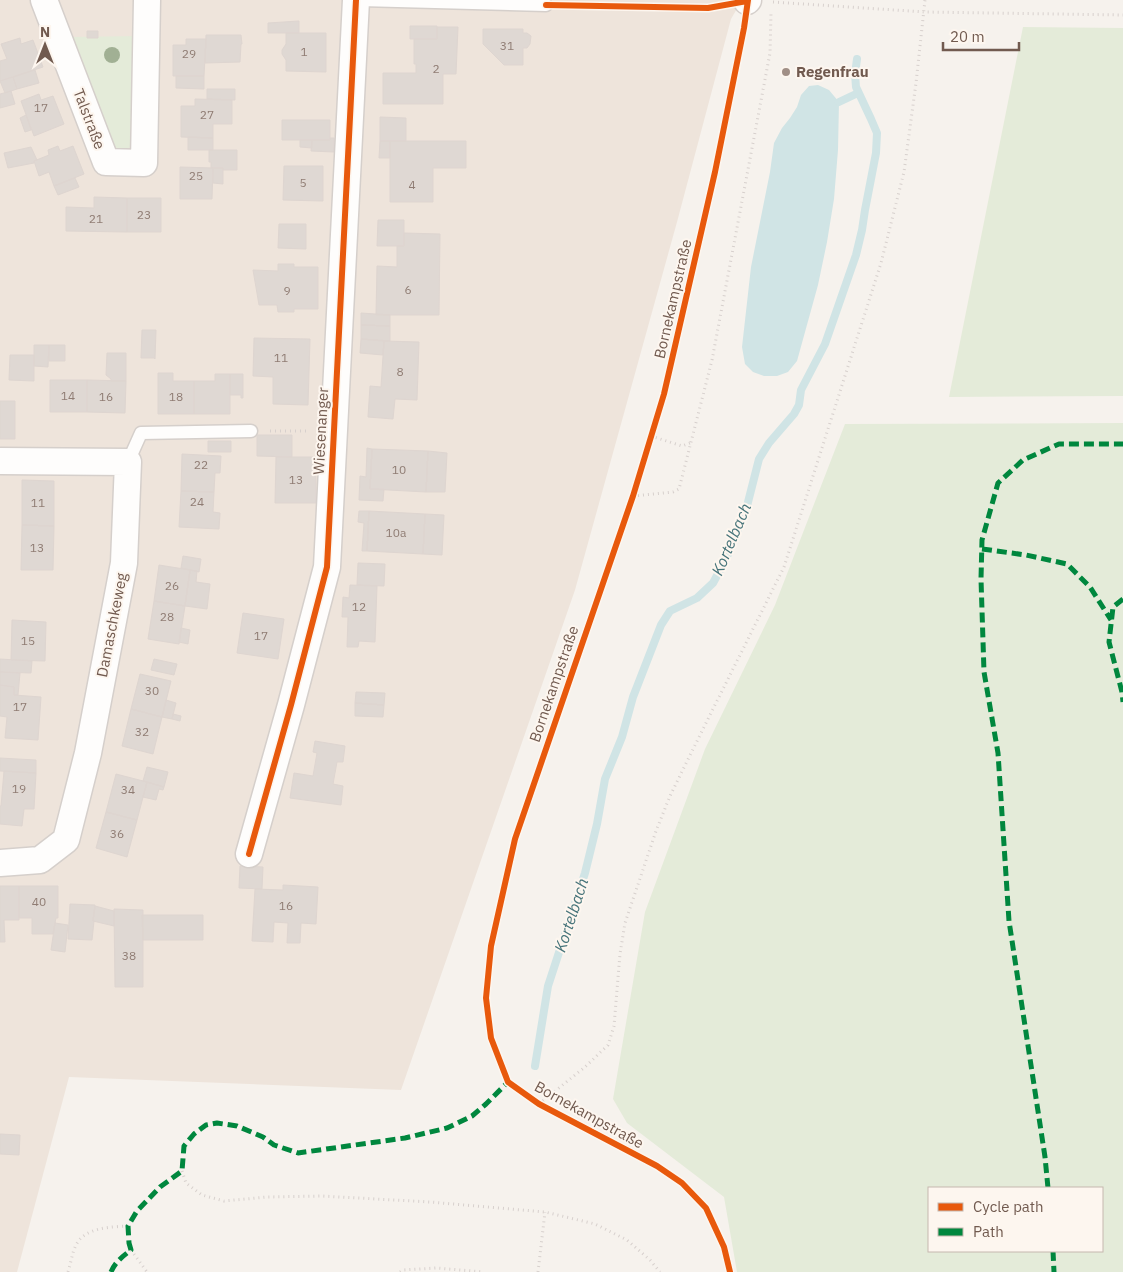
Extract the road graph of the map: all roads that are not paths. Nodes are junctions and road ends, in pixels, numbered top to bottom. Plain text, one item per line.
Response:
1 (44, 0) edge
2 (147, 0) edge
3 (356, 0) edge
4 (360, 0) edge
5 (546, 5) dead end
6 (251, 430) road end
7 (0, 461) edge
8 (128, 462) junction
9 (248, 854) dead end
10 (0, 863) edge

1 - 2 street, Talstraße
3 - 9 street, Wiesenanger
4 - 5 lane
6 - 8 lane
7 - 8 street
8 - 10 street, Damaschkeweg

